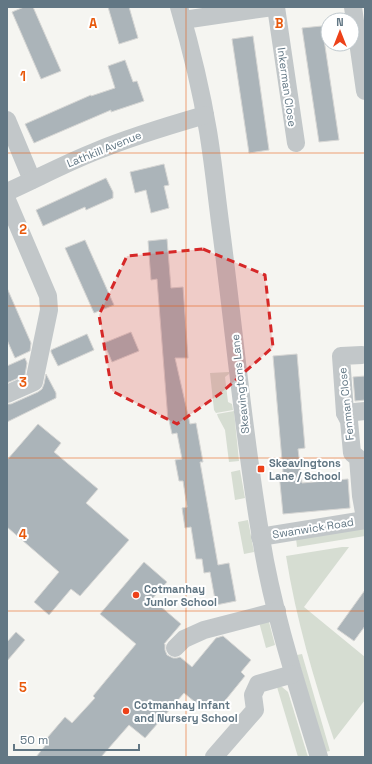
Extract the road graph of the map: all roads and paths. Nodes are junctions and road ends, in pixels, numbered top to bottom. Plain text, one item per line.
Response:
1 (273, 7) edge
2 (353, 7) edge
3 (181, 14) edge
4 (365, 87) edge
5 (205, 115) junction
6 (7, 120) edge
7 (296, 144) dead end
8 (32, 180) junction
9 (7, 192) edge
10 (7, 200) edge
11 (362, 355) dead end
12 (7, 394) edge
13 (365, 411) edge
14 (345, 413) junction
15 (365, 519) edge
16 (260, 537) junction
17 (277, 611) junction
18 (175, 648) dead end
19 (294, 674) junction
20 (214, 757) edge
21 (319, 757) edge

1 - 3 street
1 - 7 street, Inkerman Close
2 - 4 street
3 - 5 street, Skeavingtons Lane
5 - 8 street, Lathkill Avenue
5 - 16 street, Skeavingtons Lane
6 - 8 street
8 - 9 street, Lathkill Avenue
10 - 12 street
11 - 14 street, Fenman Close
13 - 14 street
14 - 15 street, Fenman Close
15 - 16 street, Swanwick Road
16 - 17 street, Skeavingtons Lane
17 - 18 street
17 - 19 street, Skeavingtons Lane
19 - 20 street
19 - 21 street, Skeavingtons Lane

